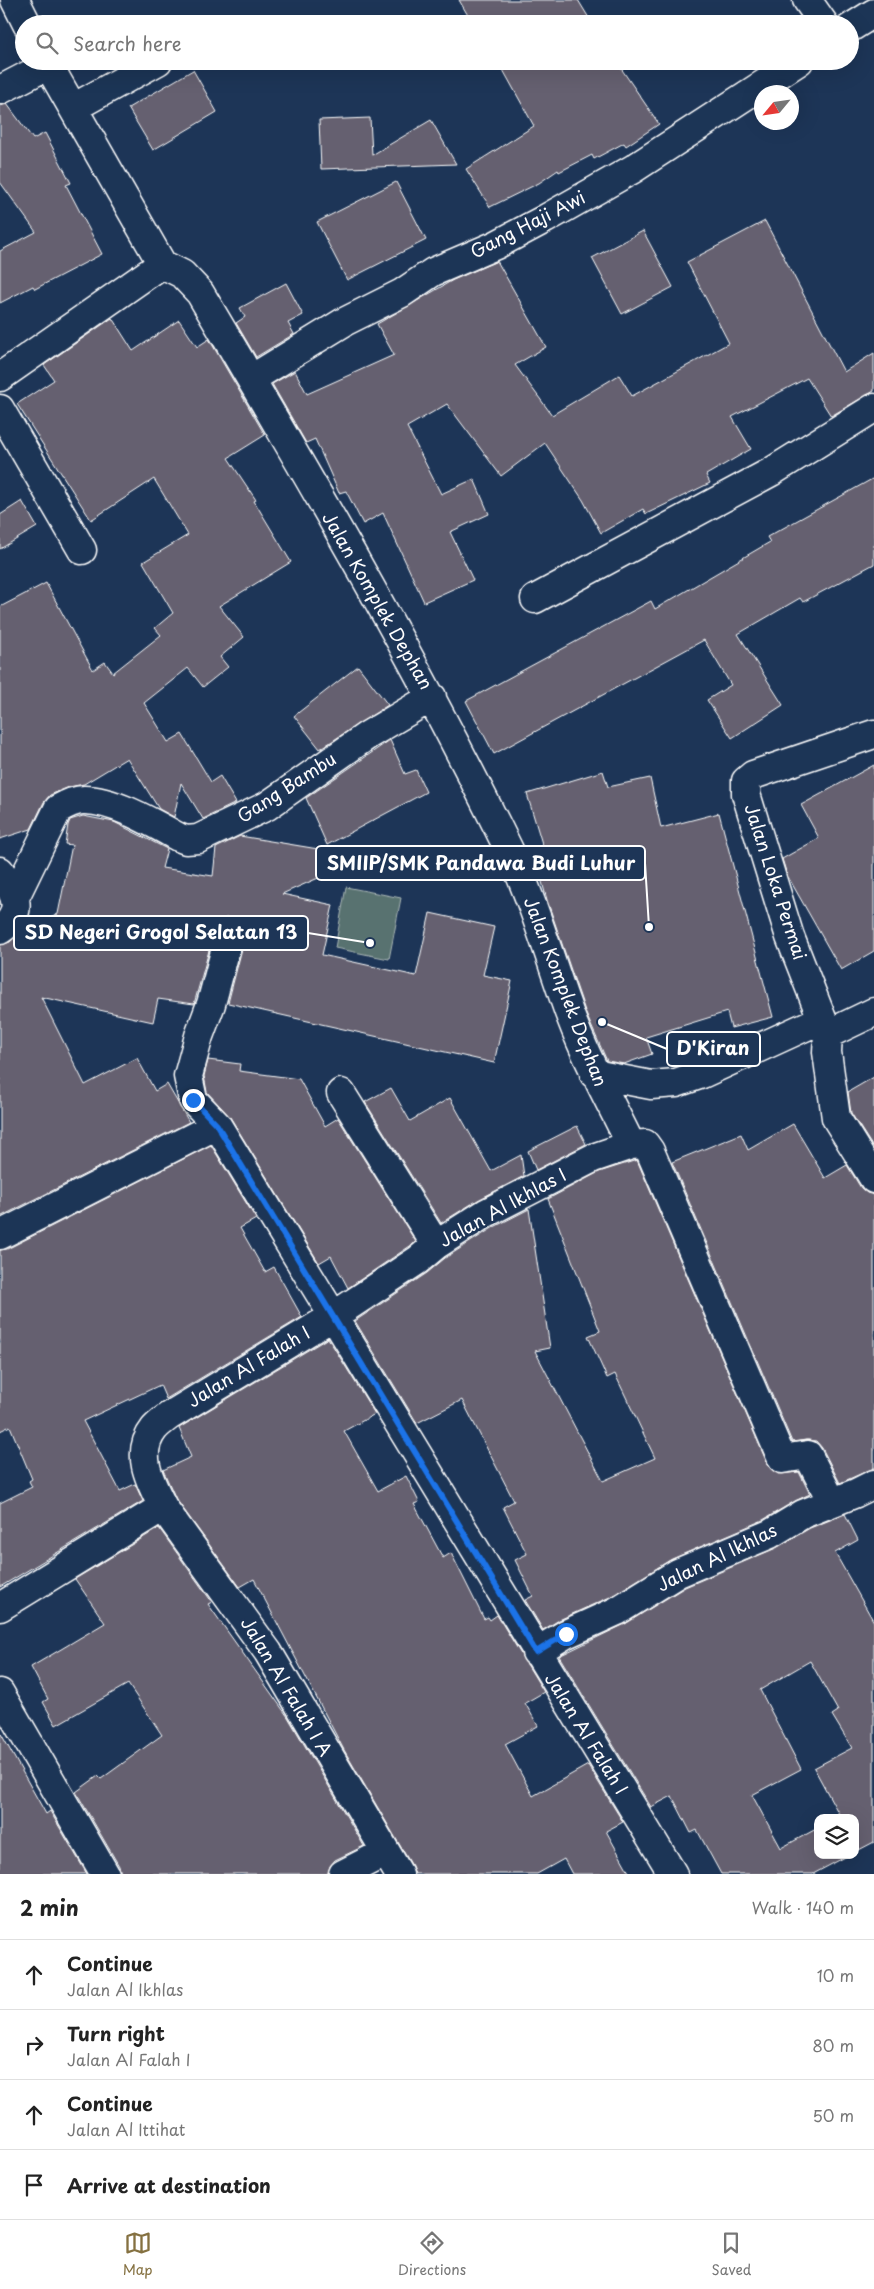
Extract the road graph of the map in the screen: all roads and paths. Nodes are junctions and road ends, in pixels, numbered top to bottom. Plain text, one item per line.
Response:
1 (15, 0) edge
2 (807, 0) edge
3 (874, 13) edge
4 (22, 15) edge
5 (818, 15) edge
6 (859, 22) edge
7 (35, 70) edge
8 (51, 70) edge
9 (142, 70) edge
10 (785, 70) edge
11 (0, 90) edge
12 (73, 108) junction
13 (162, 264) junction
14 (0, 377) edge
15 (251, 379) junction
16 (874, 408) edge
17 (0, 409) edge
18 (82, 550) dead end
19 (535, 600) dead end
20 (432, 696) junction
21 (874, 734) edge
22 (0, 871) edge
23 (15, 897) junction
24 (0, 930) edge
25 (230, 933) dead end
26 (874, 1012) edge
27 (826, 1035) junction
28 (594, 1074) junction
29 (341, 1093) dead end
30 (217, 1125) junction
31 (629, 1140) junction
32 (874, 1179) edge
33 (2, 1231) edge
34 (436, 1245) junction
35 (332, 1317) junction
36 (874, 1484) edge
37 (832, 1502) junction
38 (163, 1507) junction
39 (0, 1607) edge
40 (536, 1652) junction
41 (0, 1693) edge
42 (392, 1863) edge
43 (105, 1874) edge
44 (342, 1874) edge
45 (673, 1874) edge

1 - 4 street
2 - 5 street
3 - 6 street
7 - 11 street
8 - 12 street
9 - 12 street
10 - 15 street, Gang Haji Awi
12 - 13 street
13 - 14 street
13 - 15 street, Jalan Komplek Dephan
15 - 20 street, Jalan Komplek Dephan
16 - 19 street
17 - 18 street
20 - 23 street, Gang Bambu
20 - 28 street, Jalan Komplek Dephan
21 - 27 street, Jalan Loka Permai
22 - 23 street
23 - 24 street, Gang Bambu
25 - 30 street
26 - 27 street
27 - 28 street
27 - 32 street
28 - 31 street, Jalan Komplek Dephan
29 - 34 street
30 - 33 street
30 - 35 street
31 - 34 street, Jalan Al Ikhlas I
31 - 37 street
34 - 35 street, Jalan Al Ikhlas I
35 - 38 street, Jalan Al Falah I
35 - 40 street, Jalan Al Falah I
36 - 37 street, Jalan Al Ikhlas
37 - 40 street, Jalan Al Ikhlas
38 - 39 street
38 - 42 street, Jalan Al Falah I A
40 - 45 street, Jalan Al Falah I
41 - 43 street
42 - 44 street

